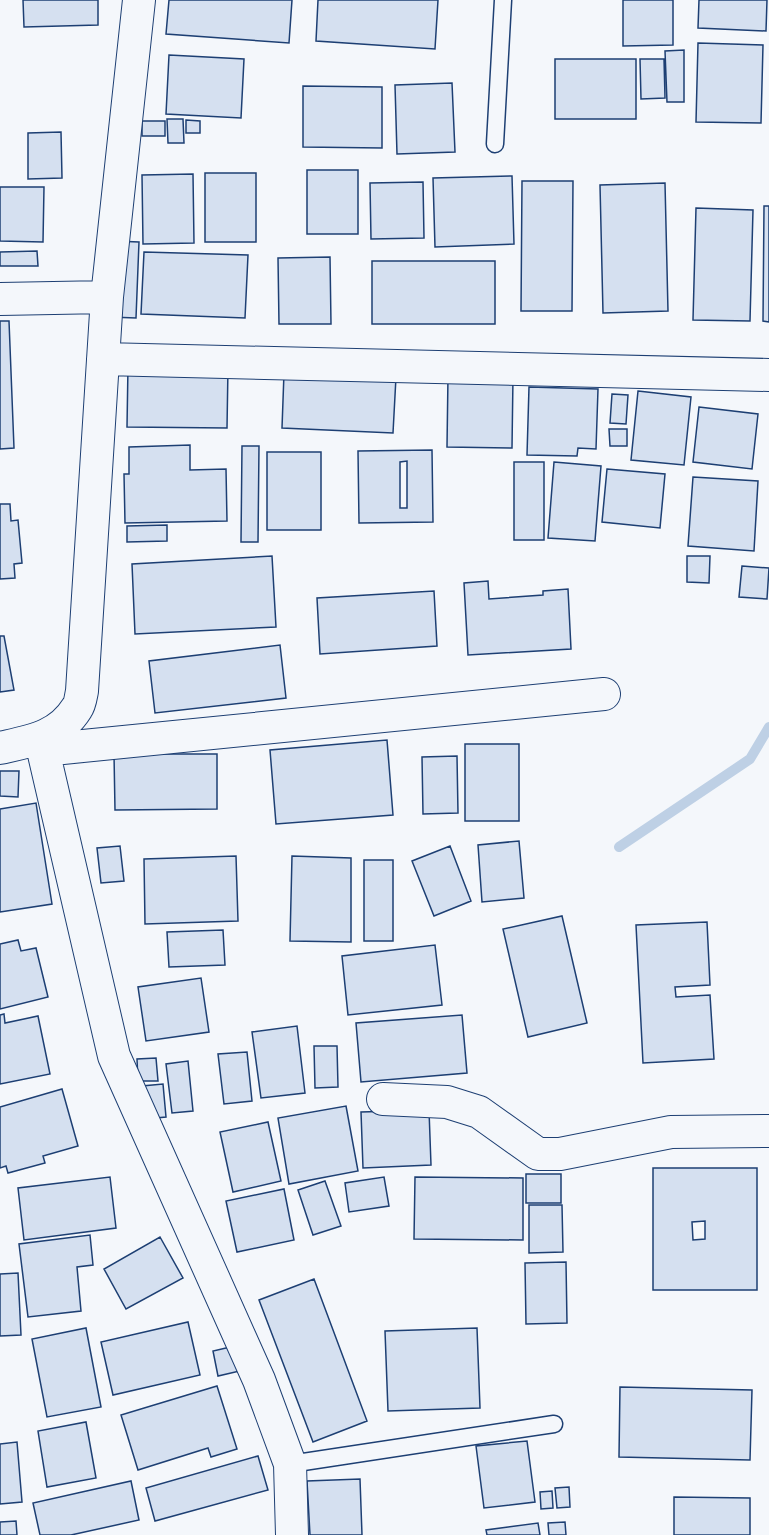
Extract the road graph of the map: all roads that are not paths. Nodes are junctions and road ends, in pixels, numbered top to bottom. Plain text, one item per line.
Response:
1 (139, 0) edge
2 (503, 0) edge
3 (495, 144) dead end
4 (107, 297) junction
5 (0, 299) edge
6 (103, 359) junction
7 (769, 375) edge
8 (604, 694) dead end
9 (50, 740) junction
10 (0, 748) edge
11 (383, 1099) dead end
12 (769, 1131) edge
13 (554, 1424) dead end
14 (290, 1464) junction
15 (292, 1535) edge

1 - 4 street
2 - 3 lane
4 - 5 street
4 - 6 street
6 - 7 street
6 - 9 street
8 - 9 street
9 - 10 street
9 - 14 street
11 - 12 street
13 - 14 lane
14 - 15 street

